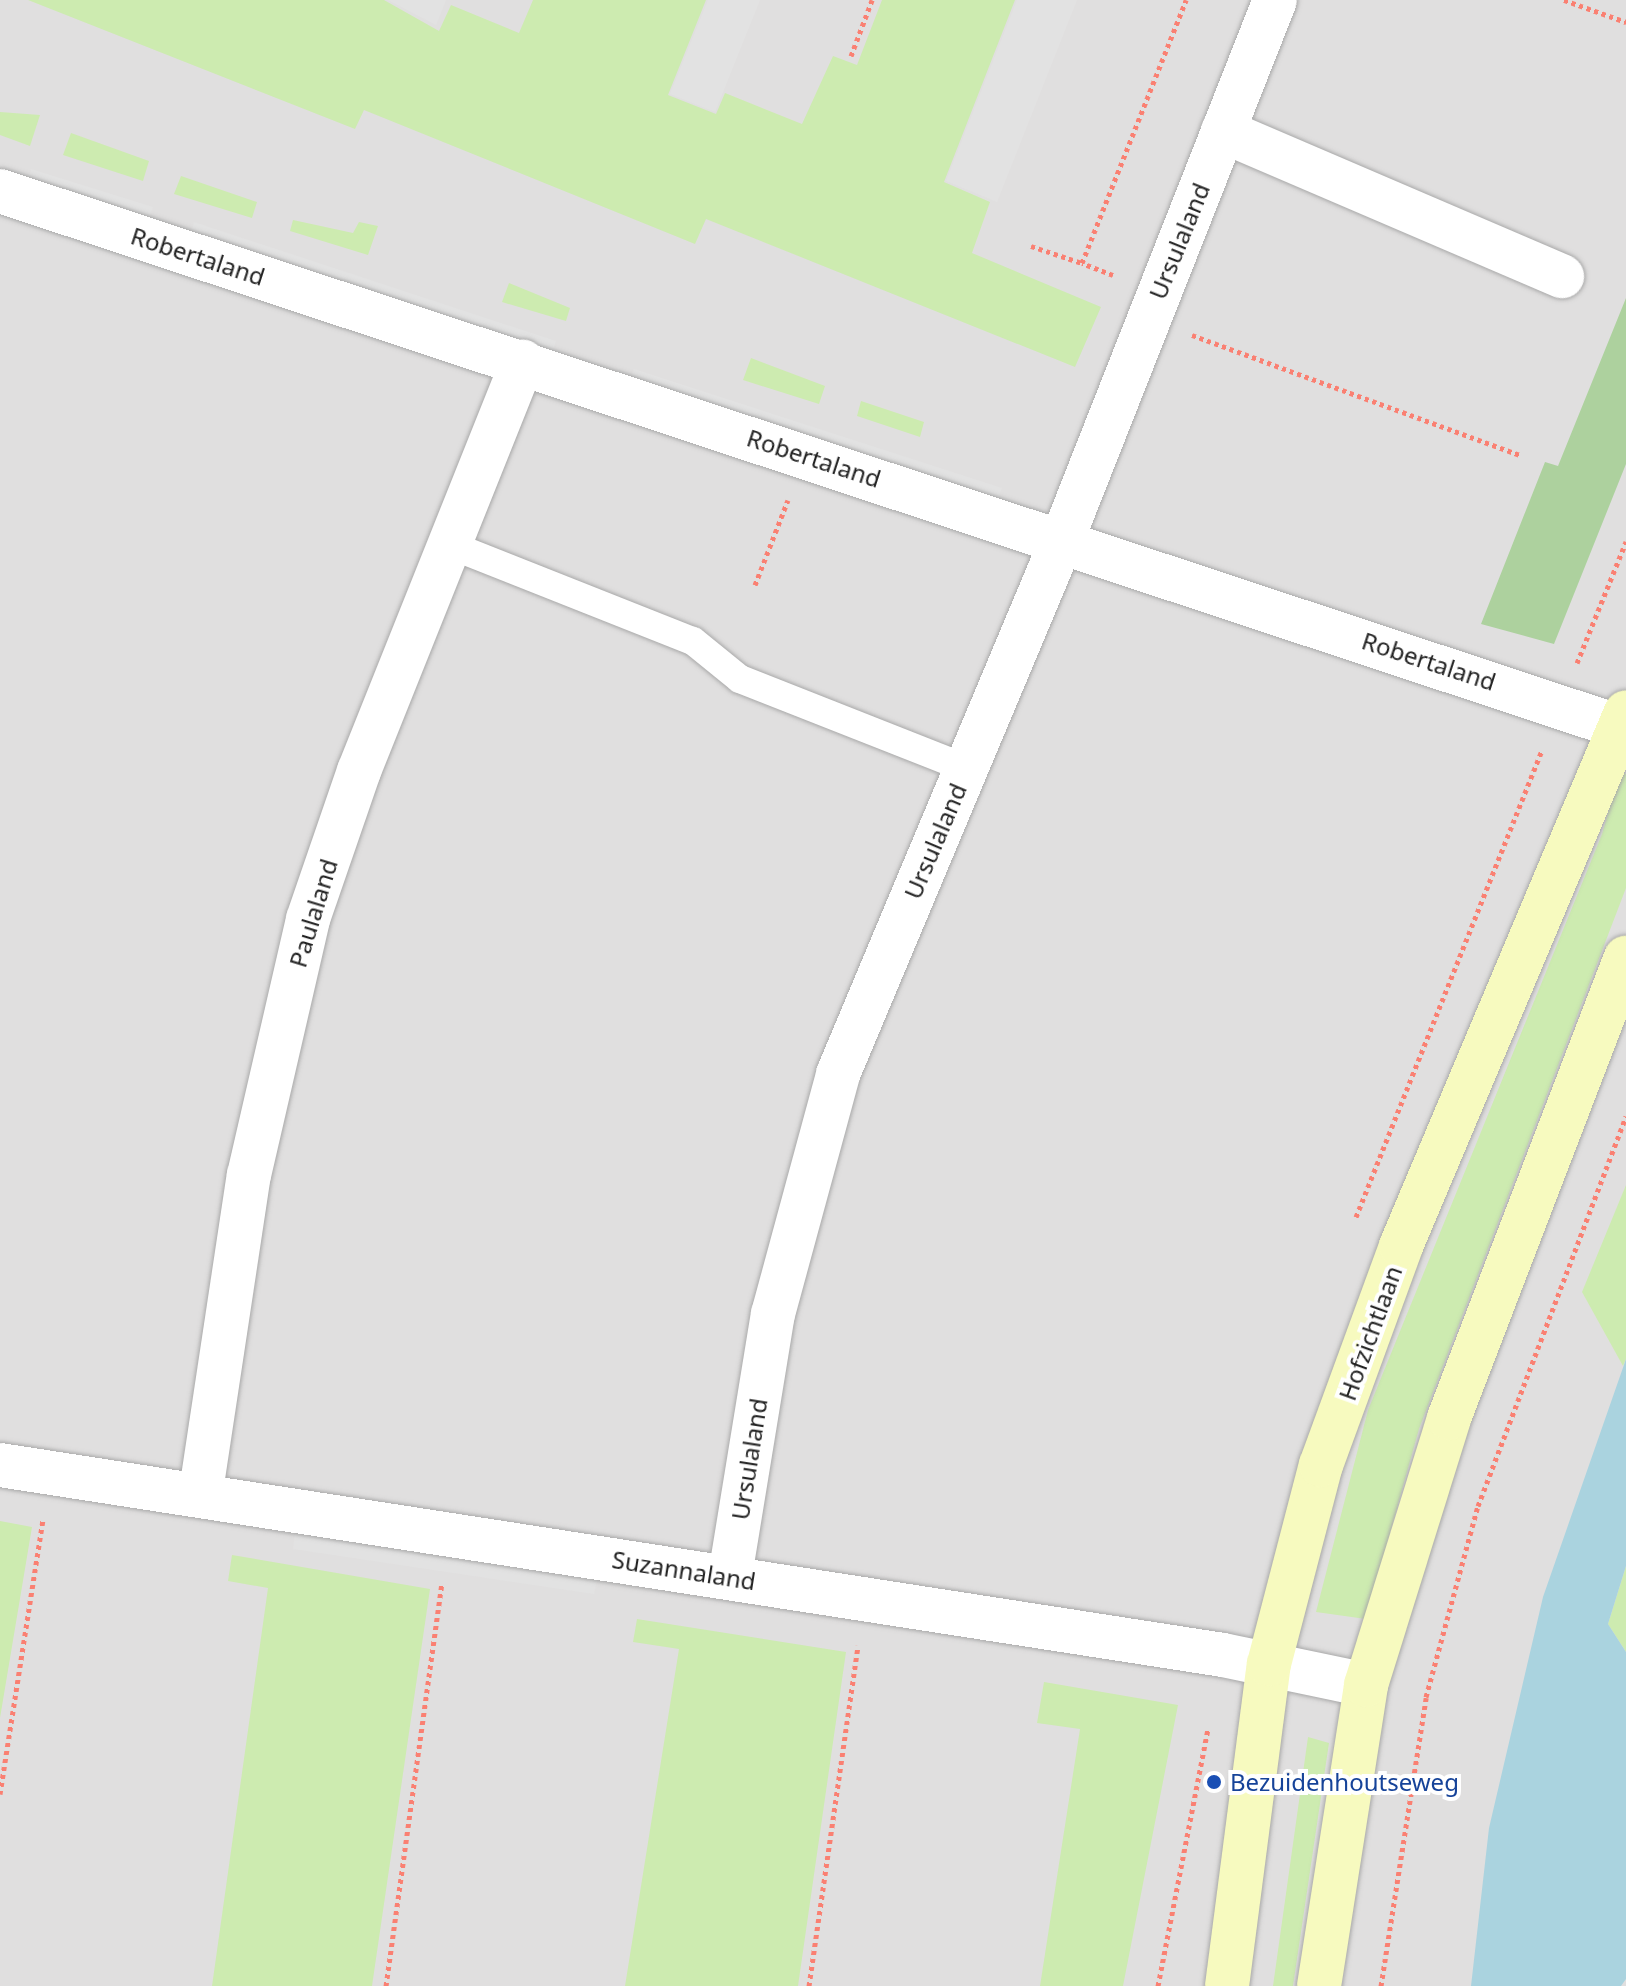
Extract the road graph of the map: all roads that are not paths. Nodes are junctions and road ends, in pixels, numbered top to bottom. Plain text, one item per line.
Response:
1 (1275, 0) edge
2 (1223, 131) junction
3 (0, 191) edge
4 (1562, 276) dead end
5 (523, 362) junction
6 (1062, 540) junction
7 (450, 545) junction
8 (1624, 723) edge
9 (966, 768) junction
10 (1626, 958) edge
11 (0, 1465) edge
12 (201, 1491) junction
13 (730, 1576) junction
14 (1269, 1664) junction
15 (1366, 1685) junction
16 (1227, 1986) edge
17 (1319, 1986) edge

1 - 2 street, Ursulaland
2 - 4 street
2 - 6 street, Ursulaland
3 - 5 street, Robertaland
5 - 6 street, Robertaland
5 - 7 street, Paulaland
6 - 8 street, Robertaland
6 - 9 street, Ursulaland
7 - 9 lane
7 - 12 street, Paulaland
8 - 14 main road, Hofzichtlaan
9 - 13 street, Ursulaland
10 - 15 main road
11 - 12 street, Suzannaland
12 - 13 street, Suzannaland
13 - 14 street, Suzannaland
14 - 15 street, Suzannaland
14 - 16 main road, Hofzichtlaan
15 - 17 main road

